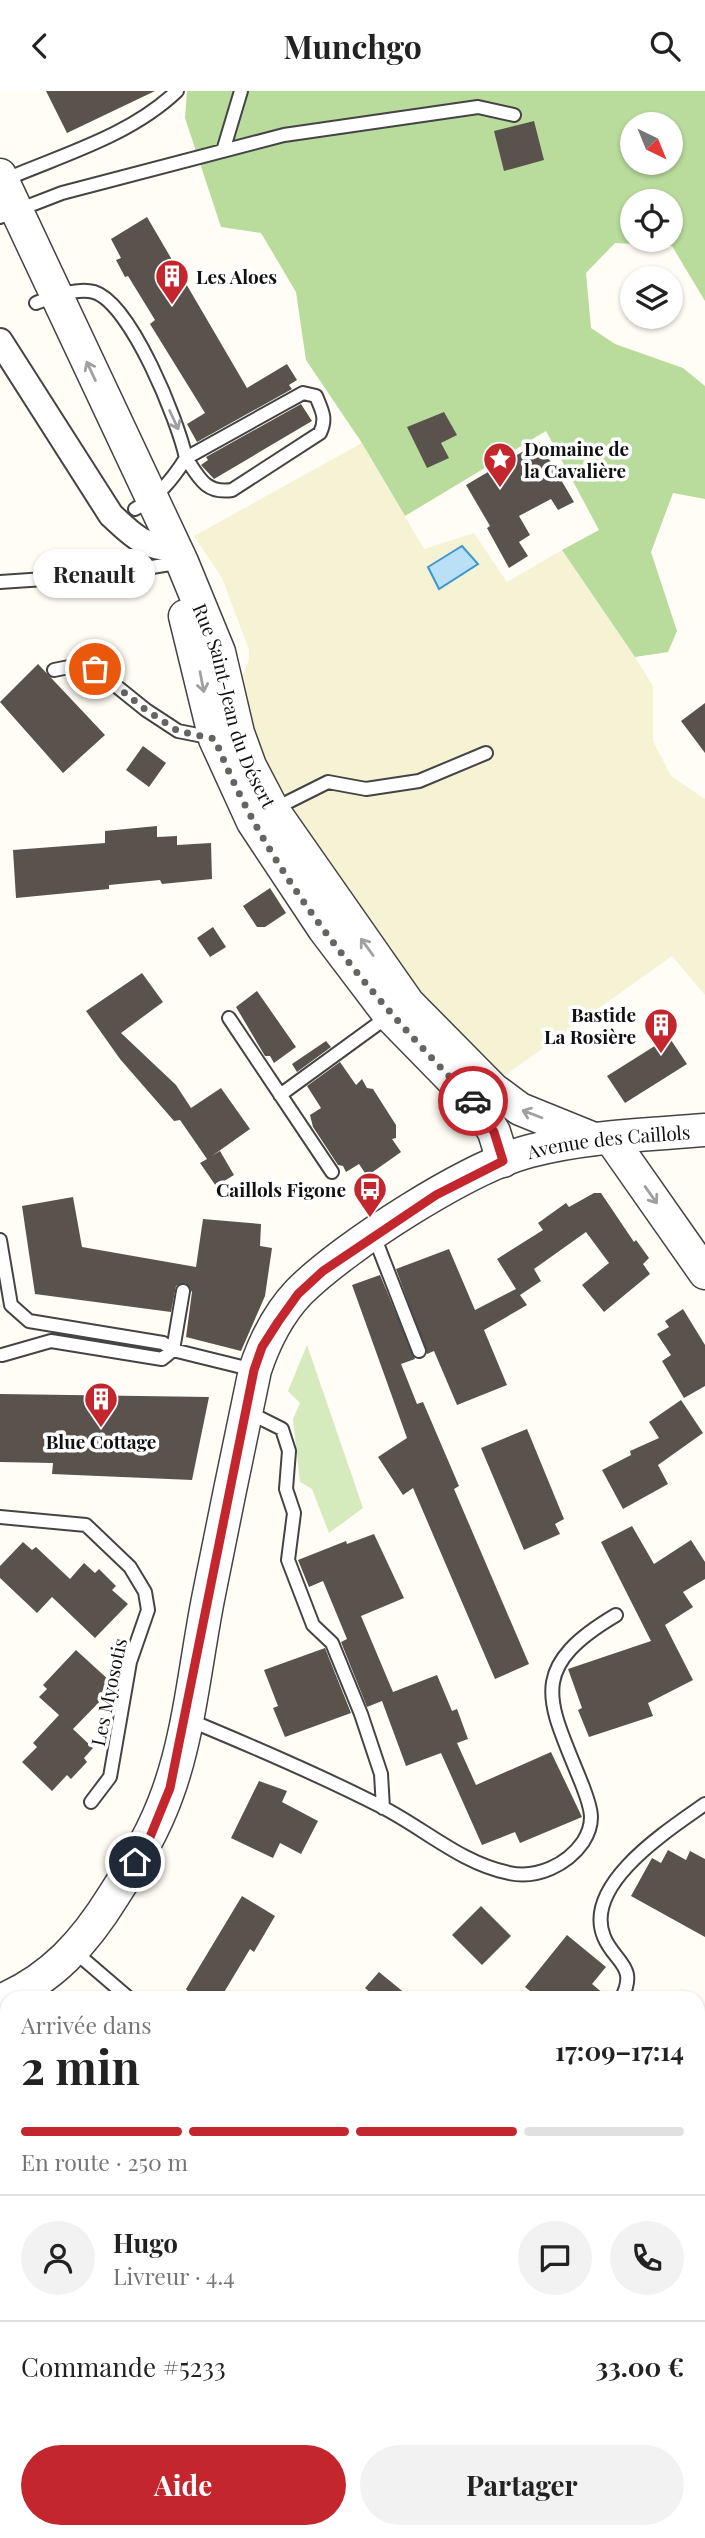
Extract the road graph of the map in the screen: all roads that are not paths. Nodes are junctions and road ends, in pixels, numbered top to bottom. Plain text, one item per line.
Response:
1 (177, 91) edge
2 (241, 91) edge
3 (514, 115) dead end
4 (223, 151) junction
5 (1, 179) edge
6 (6, 218) edge
7 (46, 299) junction
8 (0, 341) edge
9 (186, 458) junction
10 (144, 504) junction
11 (169, 556) junction
12 (0, 582) edge
13 (54, 670) dead end
14 (226, 736) junction
15 (486, 753) dead end
16 (263, 816) junction
17 (399, 1009) junction
18 (229, 1018) dead end
19 (280, 1095) junction
20 (705, 1130) edge
21 (603, 1139) junction
22 (503, 1161) junction
23 (331, 1172) dead end
24 (374, 1236) junction
25 (0, 1240) edge
26 (705, 1273) edge
27 (183, 1291) dead end
28 (173, 1350) junction
29 (419, 1351) dead end
30 (2, 1355) dead end
31 (254, 1370) junction
32 (246, 1412) junction
33 (0, 1517) edge
34 (616, 1615) dead end
35 (185, 1718) junction
36 (90, 1802) dead end
37 (705, 1804) edge
38 (383, 1808) junction
39 (74, 1951) junction
40 (20, 1991) edge
41 (121, 1991) edge
42 (625, 1991) edge

1 - 5 lane
2 - 4 lane
3 - 4 lane
4 - 6 lane
5 - 6 street, Rue Saint-Jean du Désert
6 - 7 street, Rue Saint-Jean du Désert
7 -> 9 lane
7 - 10 street, Rue Saint-Jean du Désert
8 - 11 street
9 - 9 lane
9 - 10 lane
10 - 11 street, Rue Saint-Jean du Désert
11 - 12 lane
11 - 14 street, Rue Saint-Jean du Désert
13 - 14 lane
14 - 16 street, Rue Saint-Jean du Désert
15 - 16 lane
16 - 17 street, Rue Saint-Jean du Désert
17 - 19 lane
21 -> 17 street, Rue Saint-Jean du Désert
17 - 22 street, Rue Saint-Jean du Désert
18 - 19 lane
19 - 23 lane
20 - 21 street, Avenue des Caillols
21 - 22 street, Avenue des Caillols
21 -> 26 street
22 - 24 street, Avenue des Caillols
24 - 29 lane
24 - 31 street, Avenue des Caillols
25 - 28 lane
27 - 28 lane
28 - 30 lane
28 - 31 lane
31 - 32 street, Avenue des Caillols
32 - 35 street, Avenue des Caillols
32 - 38 lane
33 - 36 lane, Les Myosotis
34 - 38 lane
35 - 38 lane
35 - 39 street, Avenue des Caillols
37 - 42 lane
39 - 40 street, Avenue des Caillols
39 - 41 lane

